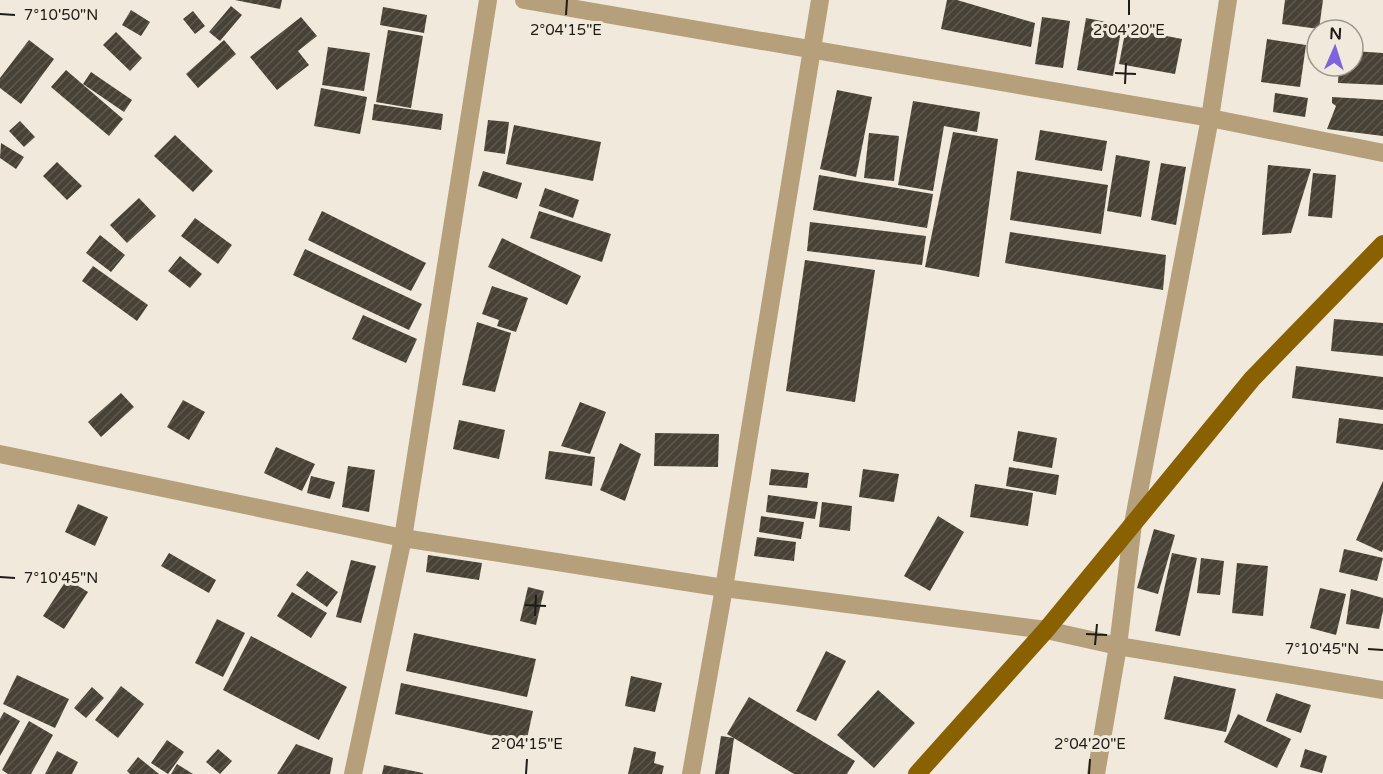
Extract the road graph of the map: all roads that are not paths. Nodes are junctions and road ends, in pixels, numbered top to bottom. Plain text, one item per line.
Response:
1 (488, 0) edge
2 (524, 0) edge
3 (820, 0) edge
4 (1228, 0) edge
5 (811, 50) junction
6 (1210, 118) junction
7 (1383, 153) edge
8 (1383, 244) edge
9 (0, 454) edge
10 (1133, 524) junction
11 (403, 537) junction
12 (724, 588) junction
13 (1046, 630) junction
14 (1118, 646) junction
15 (1383, 690) edge
16 (352, 774) edge
17 (691, 774) edge
18 (917, 774) edge
19 (1096, 774) edge

1 - 11 street
2 - 5 street
3 - 5 street
4 - 6 street
5 - 6 street
5 - 12 street
6 - 7 street
6 - 10 street
8 - 10 main road
9 - 11 street
10 - 13 main road
10 - 14 street
11 - 12 street
11 - 16 street
12 - 13 street
12 - 17 street
13 - 14 street
13 - 18 main road
14 - 15 street
14 - 19 street

